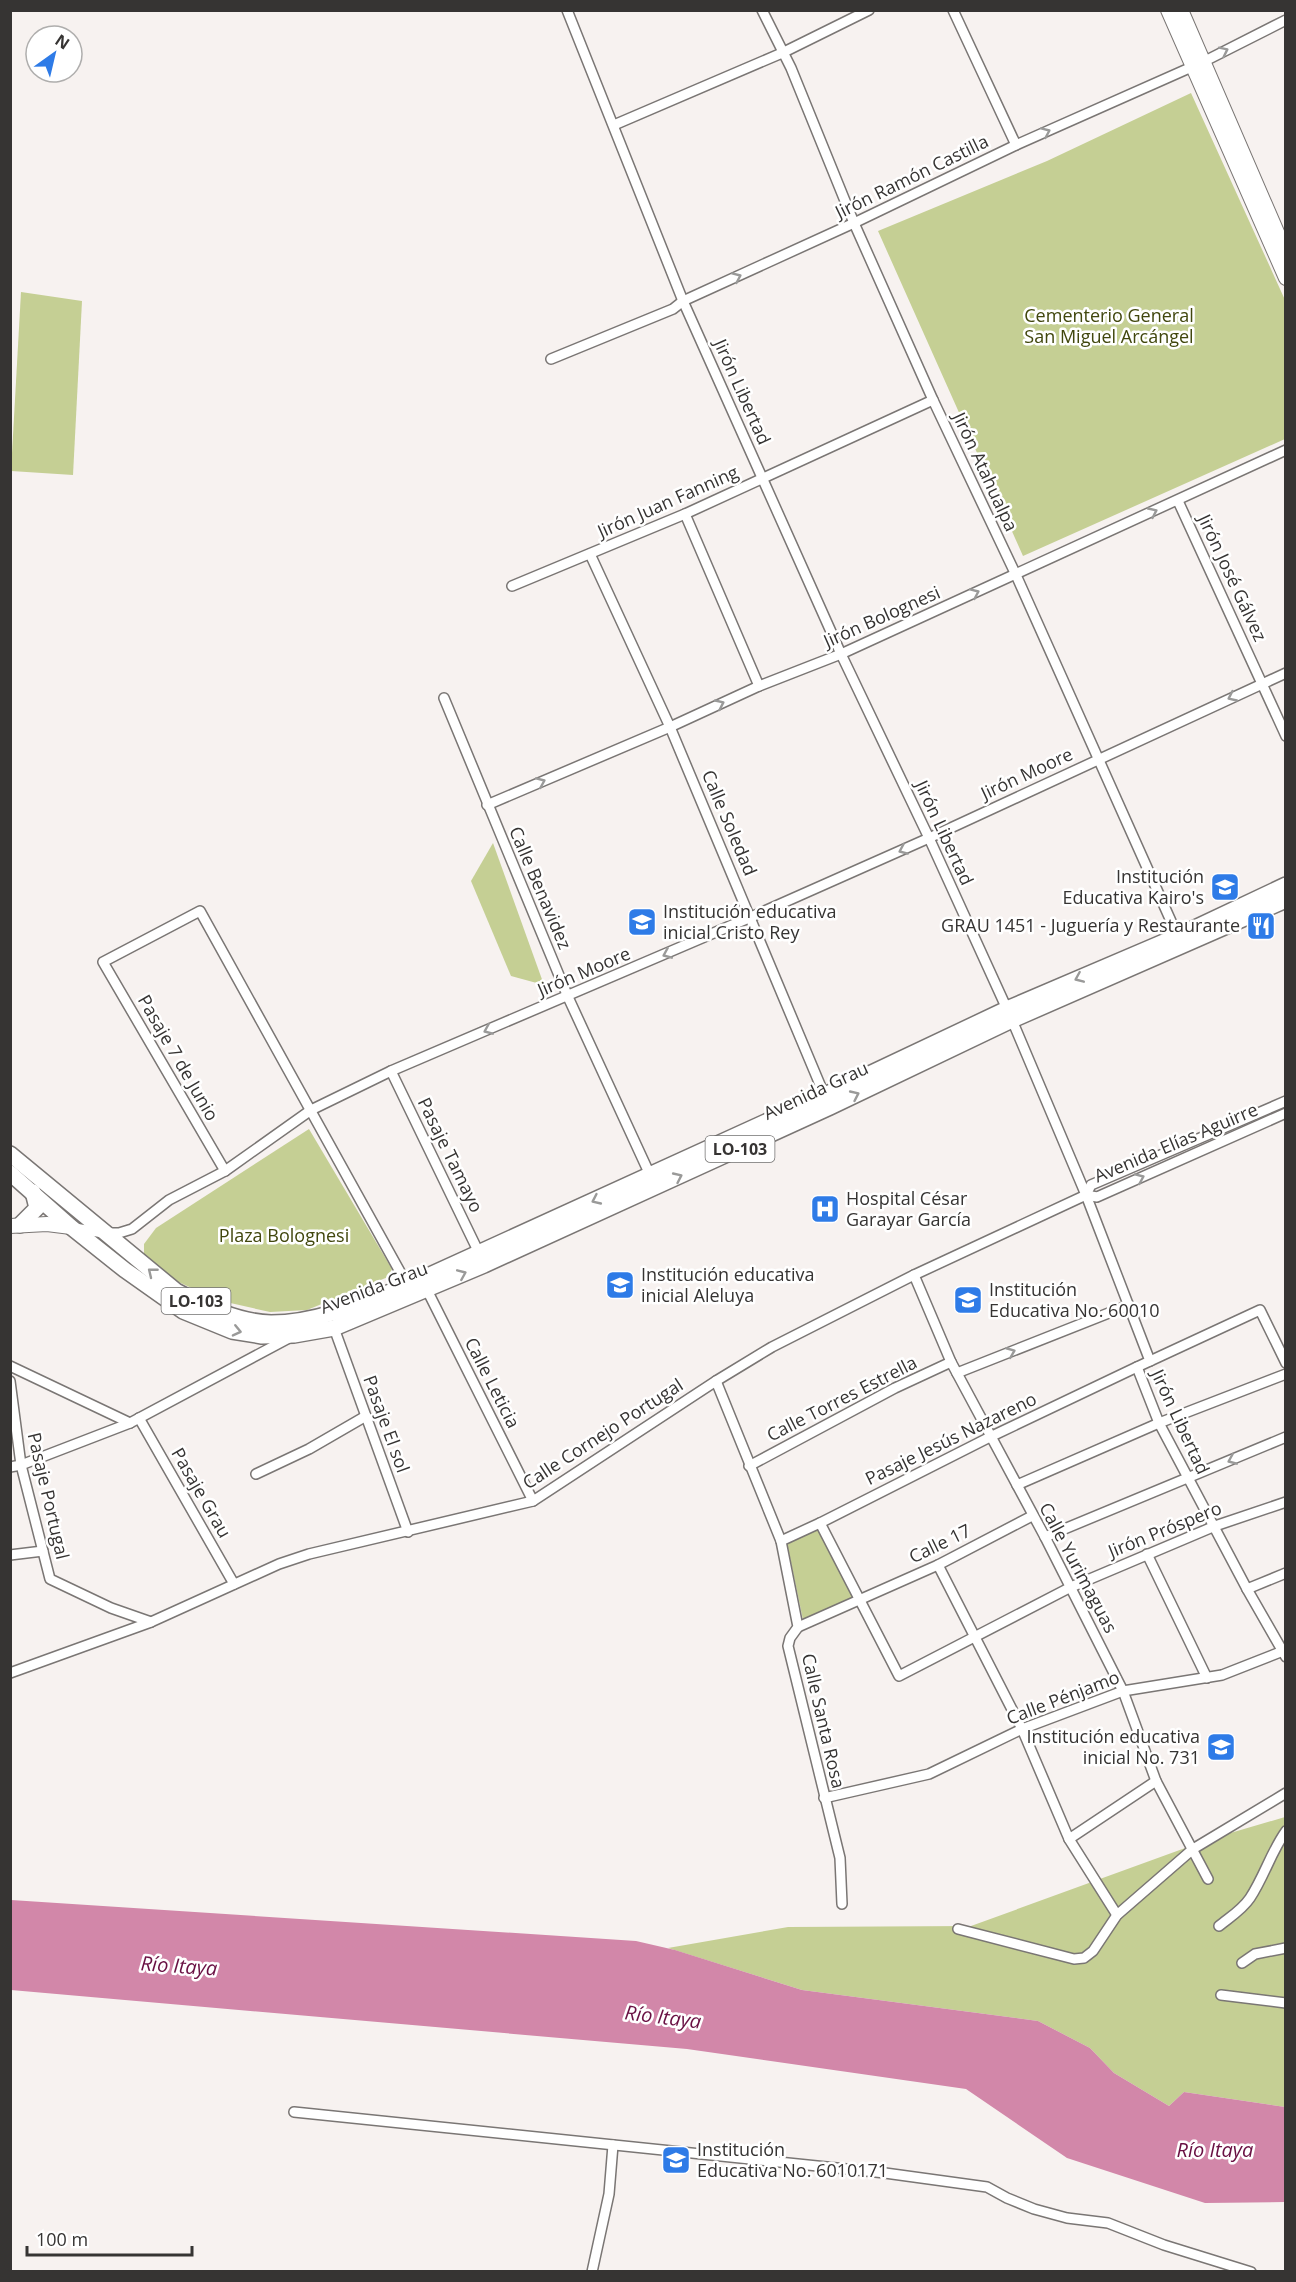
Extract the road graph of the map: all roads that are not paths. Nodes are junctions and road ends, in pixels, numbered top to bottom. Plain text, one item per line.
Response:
1 (567, 10) edge
2 (762, 10) edge
3 (869, 10) edge
4 (953, 10) edge
5 (1168, 10) edge
6 (1181, 10) edge
7 (1286, 20) edge
8 (782, 53) junction
9 (1197, 64) junction
10 (614, 125) junction
11 (1016, 145) junction
12 (855, 224) junction
13 (1278, 237) edge
14 (1286, 253) edge
15 (1286, 278) edge
16 (683, 301) junction
17 (551, 359) dead end
18 (933, 400) junction
19 (1286, 450) edge
20 (762, 479) junction
21 (1178, 501) junction
22 (685, 514) junction
23 (590, 554) junction
24 (1016, 575) junction
25 (512, 586) dead end
26 (841, 654) junction
27 (1286, 673) edge
28 (1262, 684) junction
29 (759, 686) junction
30 (444, 698) dead end
31 (670, 727) junction
32 (1286, 735) edge
33 (1098, 760) junction
34 (487, 805) junction
35 (929, 838) junction
36 (1286, 885) edge
37 (1286, 900) edge
38 (751, 917) junction
39 (1180, 941) junction
40 (103, 962) joint
41 (568, 997) junction
42 (1009, 1015) junction
43 (391, 1071) junction
44 (827, 1101) junction
45 (1286, 1101) edge
46 (311, 1110) junction
47 (1263, 1111) junction
48 (1286, 1113) edge
49 (1268, 1121) junction
50 (10, 1154) edge
51 (225, 1171) junction
52 (10, 1173) edge
53 (653, 1181) junction
54 (33, 1192) junction
55 (1086, 1195) junction
56 (15, 1226) edge
57 (71, 1227) junction
58 (103, 1233) junction
59 (482, 1259) junction
60 (914, 1275) junction
61 (417, 1287) junction
62 (1129, 1305) junction
63 (334, 1328) junction
64 (294, 1335) junction
65 (1150, 1361) junction
66 (951, 1362) junction
67 (1286, 1363) edge
68 (10, 1366) edge
69 (1137, 1367) junction
70 (957, 1373) junction
71 (1286, 1374) edge
72 (10, 1381) edge
73 (716, 1381) junction
74 (366, 1416) junction
75 (139, 1418) junction
76 (130, 1423) junction
77 (1159, 1423) junction
78 (990, 1437) junction
79 (1286, 1437) edge
80 (16, 1466) edge
81 (749, 1466) junction
82 (256, 1474) dead end
83 (1188, 1478) junction
84 (1017, 1485) junction
85 (533, 1501) junction
86 (1286, 1502) edge
87 (1032, 1516) junction
88 (820, 1523) junction
89 (1215, 1526) junction
90 (408, 1532) junction
91 (1045, 1537) junction
92 (781, 1541) junction
93 (43, 1551) junction
94 (1147, 1554) junction
95 (10, 1555) edge
96 (938, 1565) junction
97 (1286, 1574) edge
98 (234, 1584) junction
99 (1071, 1587) junction
100 (1247, 1589) junction
101 (861, 1600) junction
102 (151, 1622) junction
103 (798, 1627) junction
104 (1286, 1635) edge
105 (974, 1636) junction
106 (1275, 1638) junction
107 (1284, 1654) edge
108 (10, 1673) edge
109 (1207, 1678) junction
110 (1123, 1691) junction
111 (1022, 1729) junction
112 (1156, 1781) junction
113 (1286, 1793) edge
114 (824, 1798) junction
115 (1286, 1832) edge
116 (1069, 1839) junction
117 (1193, 1849) junction
118 (1209, 1879) dead end
119 (842, 1904) dead end
120 (1117, 1914) junction
121 (1218, 1926) dead end
122 (958, 1929) dead end
123 (1286, 1948) edge
124 (1242, 1963) dead end
125 (1221, 1995) dead end
126 (1286, 2004) edge
127 (294, 2112) dead end
128 (613, 2145) junction
129 (592, 2271) edge
130 (1251, 2271) edge

1 - 10 street, Jirón Libertad
2 - 8 street, Jirón Atahualpa
3 - 8 street
4 - 11 street
5 - 9 main road
6 - 9 main road
9 -> 7 street, Jirón Ramón Castilla
8 - 10 street
8 - 12 street, Jirón Atahualpa
11 -> 9 street, Jirón Ramón Castilla
9 - 13 main road
10 - 16 street, Jirón Libertad
11 - 12 street, Jirón Ramón Castilla
16 -> 12 street, Jirón Ramón Castilla
12 - 18 street, Jirón Atahualpa
13 - 14 main road
13 - 15 main road
16 - 17 street, Jirón Ramón Castilla
16 - 20 street, Jirón Libertad
18 - 20 street, Jirón Juan Fanning
18 - 24 street, Jirón Atahualpa
19 - 21 street, Jirón Bolognesi
20 - 22 street, Jirón Juan Fanning
20 - 26 street, Jirón Libertad
24 -> 21 street, Jirón Bolognesi
21 - 28 street, Jirón José Gálvez
22 - 23 street, Jirón Juan Fanning
22 - 29 street
23 - 25 street, Jirón Juan Fanning
23 - 31 street, Calle Soledad
26 -> 24 street, Jirón Bolognesi
24 - 33 street, Jirón Atahualpa
26 - 29 street, Jirón Bolognesi
26 - 35 street, Jirón Libertad
27 - 28 street, Jirón Moore
28 - 32 street, Jirón José Gálvez
28 -> 33 street, Jirón Moore
31 -> 29 street, Jirón Bolognesi
30 - 34 street, Calle Benavidez
34 -> 31 street, Jirón Bolognesi
31 - 38 street, Calle Soledad
33 - 35 street, Jirón Moore
33 - 39 street, Jirón Atahualpa
34 - 41 street, Calle Benavidez
35 -> 38 street, Jirón Moore
35 - 42 street, Jirón Libertad
36 - 39 main road, Avenida Grau / LO-103
37 - 39 main road, Avenida Grau / LO-103
38 -> 41 street, Jirón Moore
38 - 44 street, Calle Soledad
39 - 42 main road, Avenida Grau / LO-103
40 - 46 street, Calle Leticia
40 - 51 street, Pasaje 7 de Junio
41 -> 43 street, Jirón Moore
41 - 53 street, Calle Benavidez
42 - 44 main road, Avenida Grau / LO-103
42 - 55 street, Jirón Libertad
43 - 46 street, Jirón Moore
43 - 59 street, Pasaje Tamayo
44 - 53 main road, Avenida Grau / LO-103
45 - 47 street, Avenida Elías Aguirre
46 - 51 street, Jirón Moore
46 - 61 street, Calle Leticia
47 - 49 street
47 - 55 street, Avenida Elías Aguirre
48 - 49 street, Avenida Elías Aguirre
55 -> 49 street, Avenida Elías Aguirre
50 - 58 main road, LO-103
51 - 58 street, Jirón Moore
52 - 54 main road, LO-103
53 - 59 main road, Avenida Grau / LO-103
54 - 56 main road
54 - 57 main road, LO-103
55 - 60 street, Calle Cornejo Portugal
55 - 62 street, Jirón Libertad
56 - 57 main road
57 - 58 street, Jirón Moore
57 -> 64 main road, Avenida Grau / LO-103
61 -> 58 main road, LO-103
59 - 61 main road, Avenida Grau / LO-103
60 - 66 street, Calle Yurimaguas
60 - 73 street, Calle Cornejo Portugal
61 - 63 main road, Avenida Grau / LO-103
61 - 85 street, Calle Leticia
62 - 65 street, Jirón Libertad
70 -> 62 street
63 - 64 main road, Avenida Grau / LO-103
63 - 74 street, Pasaje El sol
64 - 75 street, Avenida Grau
65 - 67 street
65 - 69 street, Jirón Libertad
66 - 70 street, Calle Yurimaguas
66 - 81 street, Calle Torres Estrella
68 - 76 street
69 - 77 street, Jirón Libertad
69 - 78 street, Pasaje Jesús Nazareno
70 - 78 street, Calle Yurimaguas
71 - 77 street
72 - 80 street, Pasaje Portugal
73 - 81 street, Calle Santa Rosa
73 - 85 street, Calle Cornejo Portugal
74 - 82 street
74 - 90 street, Pasaje El sol
75 - 76 street, Avenida Grau
75 - 98 street, Pasaje Grau
76 - 80 street, Avenida Grau
77 - 83 street, Jirón Libertad
77 - 84 street
78 - 84 street, Calle Yurimaguas
78 - 88 street, Pasaje Jesús Nazareno
79 -> 83 street
80 - 93 street, Pasaje Portugal
81 - 92 street, Calle Santa Rosa
83 - 89 street, Jirón Libertad
83 - 91 street
84 - 87 street, Calle Yurimaguas
85 - 90 street, Calle Cornejo Portugal
86 - 89 street, Jirón Próspero
87 - 91 street, Calle Yurimaguas
87 - 96 street, Calle 17
88 - 92 street, Pasaje Jesús Nazareno
88 - 101 street
89 - 94 street, Jirón Próspero
89 - 100 street, Jirón Libertad
90 - 98 street, Calle Cornejo Portugal
91 - 99 street, Calle Yurimaguas
92 - 103 street, Calle Santa Rosa
93 - 95 street
93 - 102 street, Pasaje Portugal
94 - 99 street, Jirón Próspero
94 - 109 street
96 - 101 street, Calle 17
96 - 105 street
97 - 100 street
98 - 102 street, Calle Cornejo Portugal
99 - 105 street, Jirón Próspero
99 - 110 street, Calle Yurimaguas
100 - 106 street, Jirón Libertad
101 - 103 street, Calle 17
101 - 105 street, Jirón Próspero
102 - 108 street, Calle Cornejo Portugal
103 - 114 street, Calle Santa Rosa
104 - 106 street
105 - 111 street
106 - 107 street, Jirón Libertad
107 - 109 street, Calle Pénjamo
109 - 110 street, Calle Pénjamo
110 - 111 street, Calle Pénjamo
110 - 112 street, Calle Yurimaguas
111 - 114 street, Calle Pénjamo
111 - 116 street
112 - 116 street
112 - 117 street, Calle Yurimaguas
113 - 117 street
114 - 119 street, Calle Santa Rosa
115 - 121 street
116 - 120 street
117 - 118 street, Calle Yurimaguas
117 - 120 street
120 - 122 street
123 - 124 street
125 - 126 street
127 - 128 street
128 - 129 street
128 - 130 street

